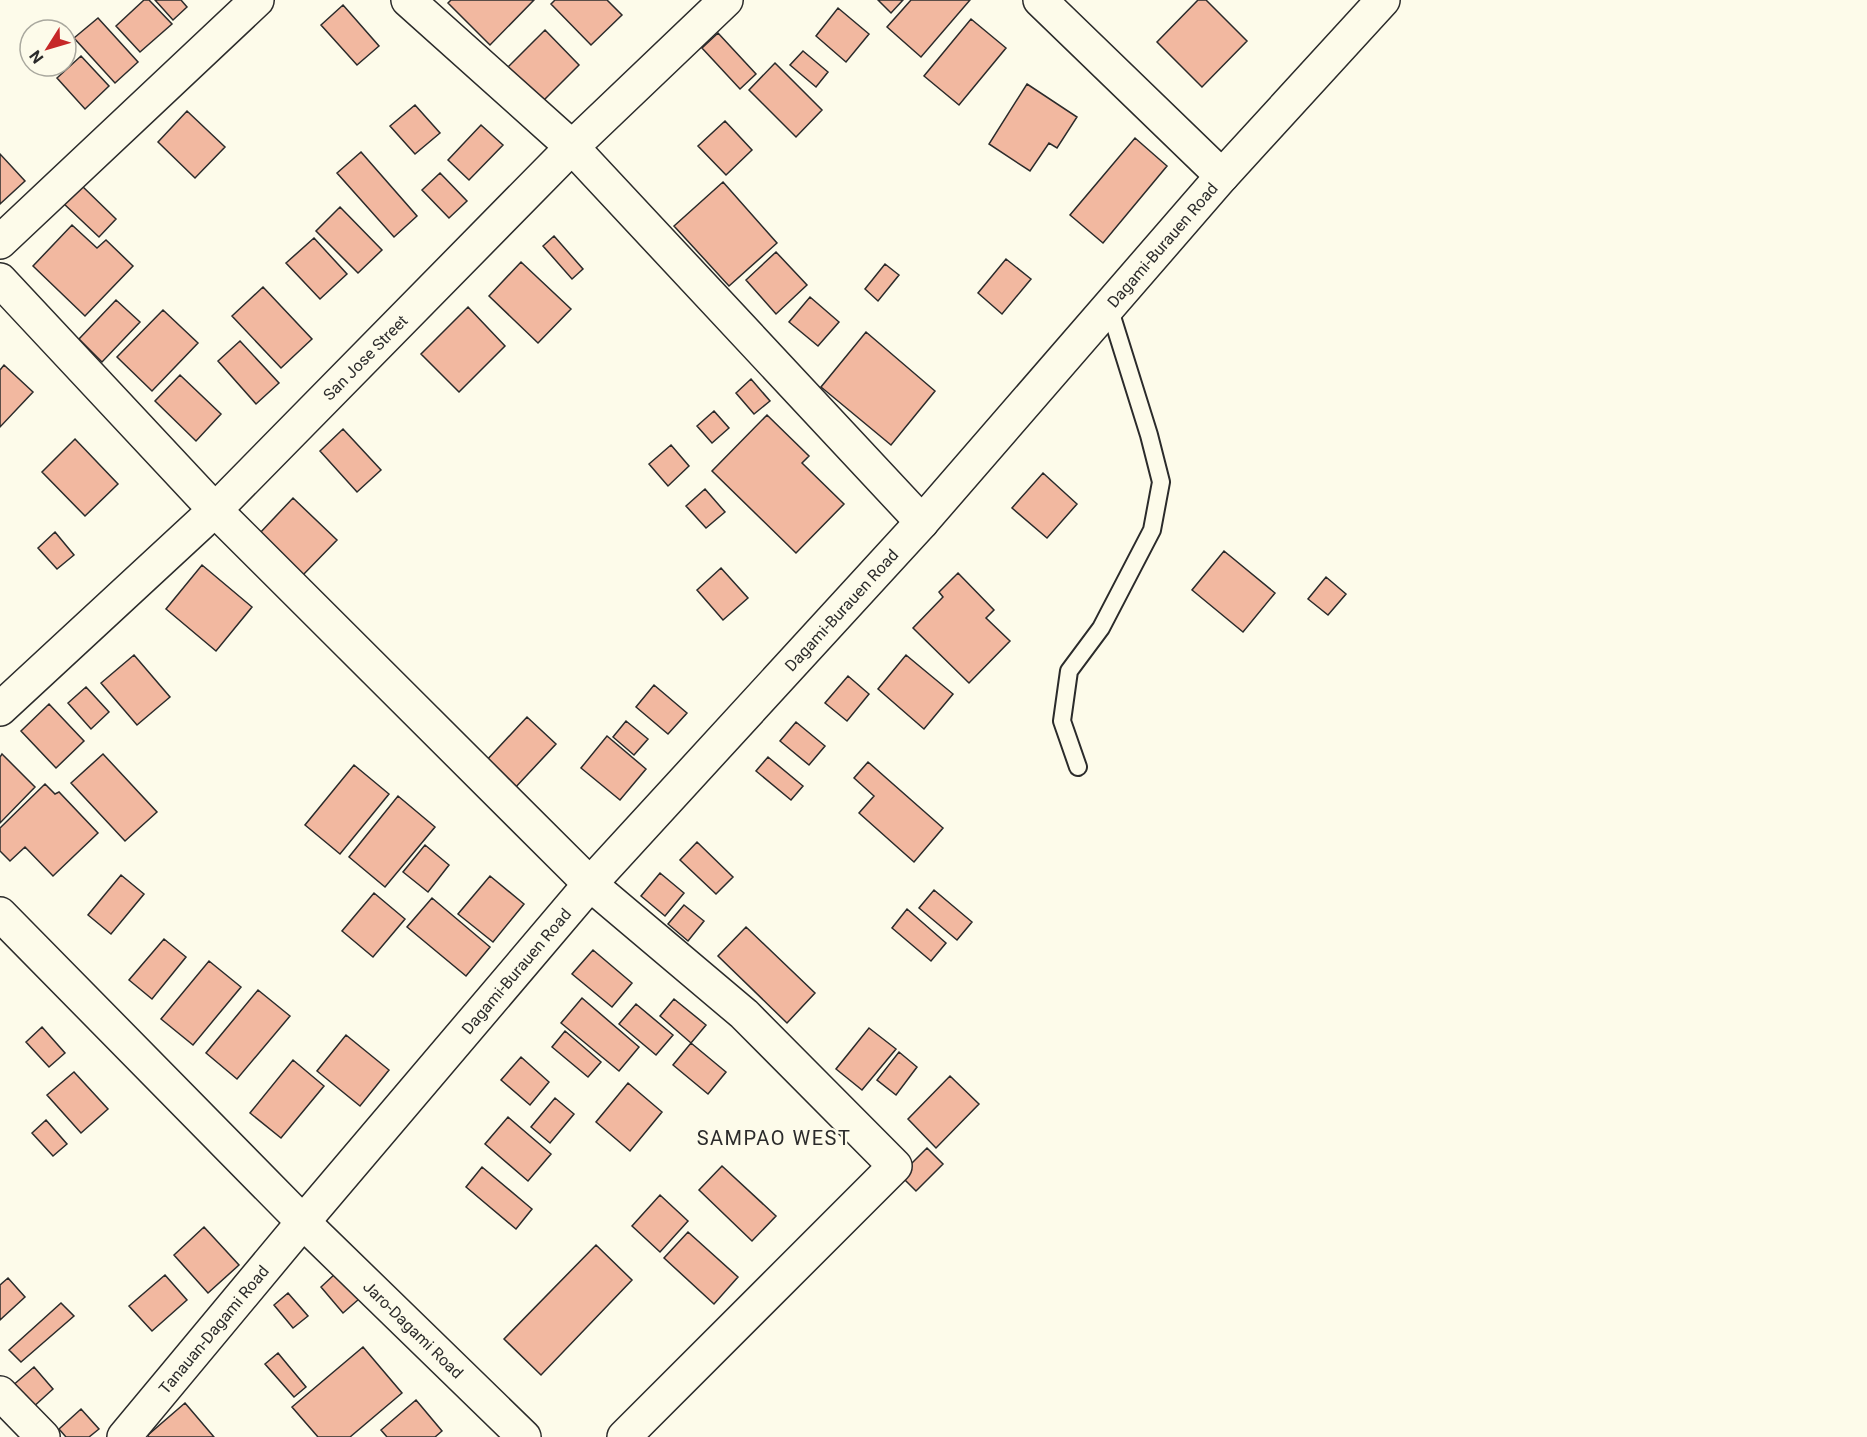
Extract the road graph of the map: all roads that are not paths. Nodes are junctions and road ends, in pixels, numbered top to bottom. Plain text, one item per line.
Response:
1 (257, 0) edge
2 (408, 0) edge
3 (726, 0) edge
4 (1040, 0) edge
5 (1383, 0) edge
6 (572, 147) junction
7 (1222, 176) junction
8 (0, 242) edge
9 (0, 280) edge
10 (1108, 307) junction
11 (214, 510) junction
12 (922, 522) junction
13 (0, 709) edge
14 (1078, 767) dead end
15 (590, 884) junction
16 (0, 914) edge
17 (303, 1222) junction
18 (0, 1393) edge
19 (43, 1437) edge
20 (124, 1437) edge
21 (524, 1437) edge
22 (624, 1437) edge

1 - 8 street
2 - 6 street
3 - 6 street, San Jose Street
4 - 7 street
5 - 7 street, Dagami-Burauen Road
6 - 11 street, San Jose Street
6 - 12 street
7 - 10 street, Dagami-Burauen Road
9 - 11 street
10 - 12 street, Dagami-Burauen Road
10 - 14 lane
11 - 13 street, San Jose Street
11 - 15 street
12 - 15 street, Dagami-Burauen Road
15 - 17 street, Dagami-Burauen Road
15 - 22 street
16 - 17 street, Jaro-Dagami Road
17 - 20 street, Tanauan-Dagami Road
17 - 21 street, Jaro-Dagami Road
18 - 19 street

